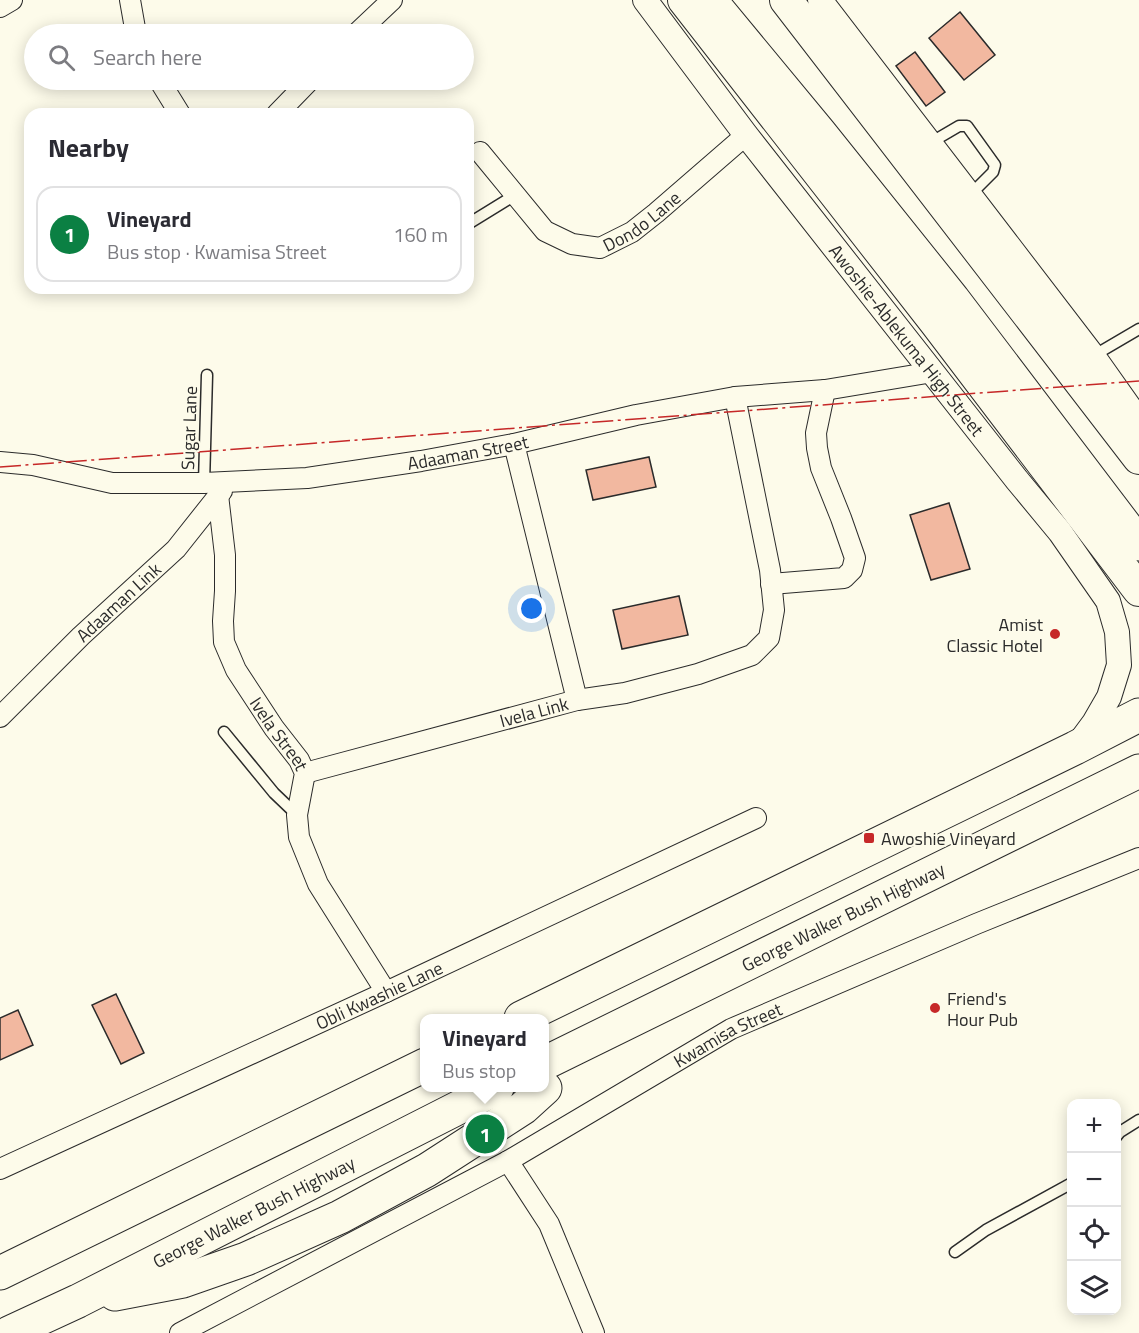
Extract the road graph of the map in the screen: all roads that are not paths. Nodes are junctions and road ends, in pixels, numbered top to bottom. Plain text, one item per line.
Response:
1 (12, 0) edge
2 (130, 0) edge
3 (392, 0) edge
4 (645, 0) edge
5 (684, 0) edge
6 (710, 0) edge
7 (786, 0) edge
8 (829, 3) edge
9 (0, 7) edge
10 (134, 24) edge
11 (367, 24) edge
12 (165, 90) edge
13 (300, 90) edge
14 (176, 108) edge
15 (283, 108) edge
16 (746, 135) junction
17 (930, 143) junction
18 (480, 152) dead end
19 (515, 195) junction
20 (969, 196) junction
21 (474, 220) edge
22 (1139, 329) edge
23 (1082, 362) junction
24 (933, 372) junction
25 (207, 375) dead end
26 (825, 390) junction
27 (735, 397) junction
28 (1139, 421) edge
29 (514, 444) junction
30 (1139, 458) edge
31 (0, 462) edge
32 (217, 486) junction
33 (1139, 544) edge
34 (771, 584) junction
35 (1139, 590) edge
36 (577, 700) junction
37 (1139, 715) edge
38 (0, 717) edge
39 (224, 732) dead end
40 (1075, 748) junction
41 (305, 773) junction
42 (1130, 779) edge
43 (297, 816) junction
44 (756, 818) dead end
45 (1139, 858) edge
46 (386, 992) junction
47 (529, 1014) edge
48 (601, 1035) junction
49 (549, 1061) edge
50 (420, 1067) edge
51 (549, 1083) edge
52 (489, 1092) edge
53 (540, 1092) edge
54 (1139, 1120) edge
55 (1121, 1131) edge
56 (507, 1161) junction
57 (0, 1169) edge
58 (1067, 1185) edge
59 (955, 1252) dead end
60 (0, 1273) edge
61 (78, 1301) junction
62 (9, 1333) edge
63 (180, 1333) edge
64 (594, 1333) edge

1 - 9 street
2 - 10 street
3 - 11 street
4 - 16 street, Awoshie-Ablekuma High Street
5 - 35 main road, Awoshie-Ablekuma High Street
6 - 33 highway
7 - 23 main road
8 - 17 street
12 - 14 street
13 - 15 street
16 - 19 street, Dondo Lane
16 - 24 street, Awoshie-Ablekuma High Street
17 - 20 street
17 - 20 lane
18 - 19 street, Dondo Lane
19 - 21 lane
20 - 23 street
22 - 23 lane
23 - 28 street
23 - 30 main road
24 - 26 street, Adaaman Street
24 - 40 street, Awoshie-Ablekuma High Street
25 - 32 lane, Sugar Lane
26 - 27 street, Adaaman Street
26 - 34 street
27 - 29 street, Adaaman Street
27 - 34 street
29 - 32 street, Adaaman Street
29 - 36 street, Ivela Link
31 - 32 street, Adaaman Street
32 - 38 street, Adaaman Link
32 - 41 street, Ivela Street
34 - 36 street
36 - 41 street, Ivela Link
37 - 40 highway
39 - 43 lane
40 - 47 highway
41 - 43 street, Ivela Street
42 - 48 highway, George Walker Bush Highway
43 - 46 street, Ivela Street
44 - 46 street, Obli Kwashie Lane
45 - 56 street, Kwamisa Street
46 - 57 street, Obli Kwashie Lane
48 - 49 highway, George Walker Bush Highway
48 - 51 highway
50 - 60 highway
52 - 61 highway, George Walker Bush Highway
53 - 61 highway
54 - 55 lane
56 - 63 street, Kwamisa Street
56 - 64 street
58 - 59 lane
61 - 62 highway, George Walker Bush Highway

